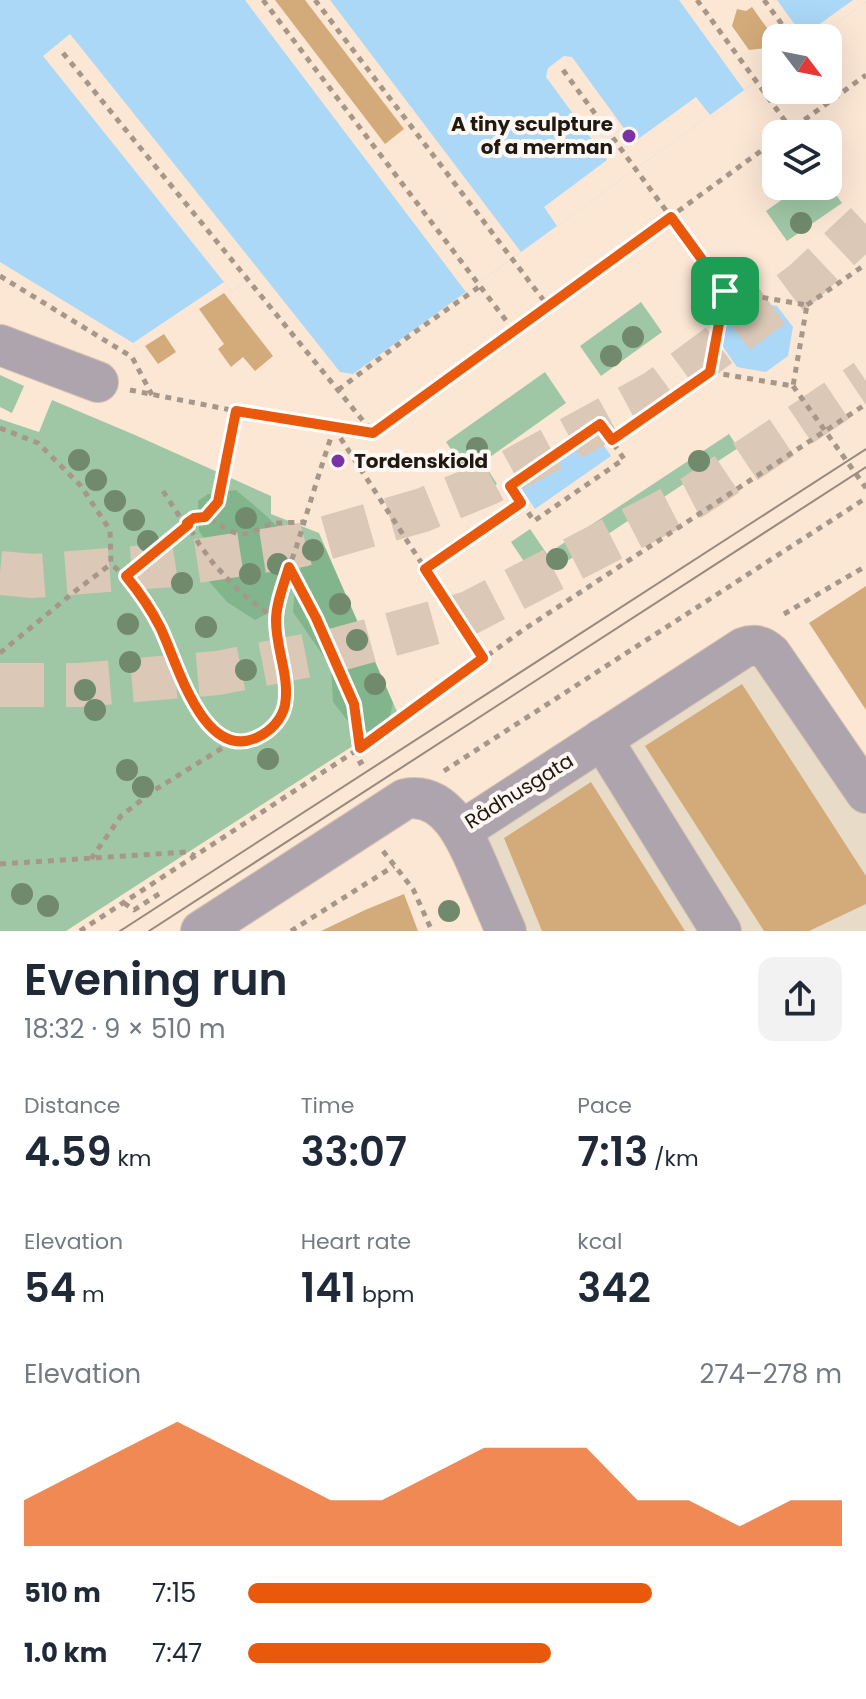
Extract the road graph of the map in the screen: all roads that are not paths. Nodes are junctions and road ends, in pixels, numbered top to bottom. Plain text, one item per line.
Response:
1 (0, 345) edge
2 (98, 382) dead end
3 (602, 739) junction
4 (866, 793) edge
5 (461, 831) junction
6 (201, 931) edge
7 (506, 931) edge
8 (721, 931) edge

1 - 2 street
3 - 4 street, Rådhusgata
3 - 5 street, Rådhusgata
3 - 8 street
5 - 6 street, Rådhusgata
5 - 7 street

